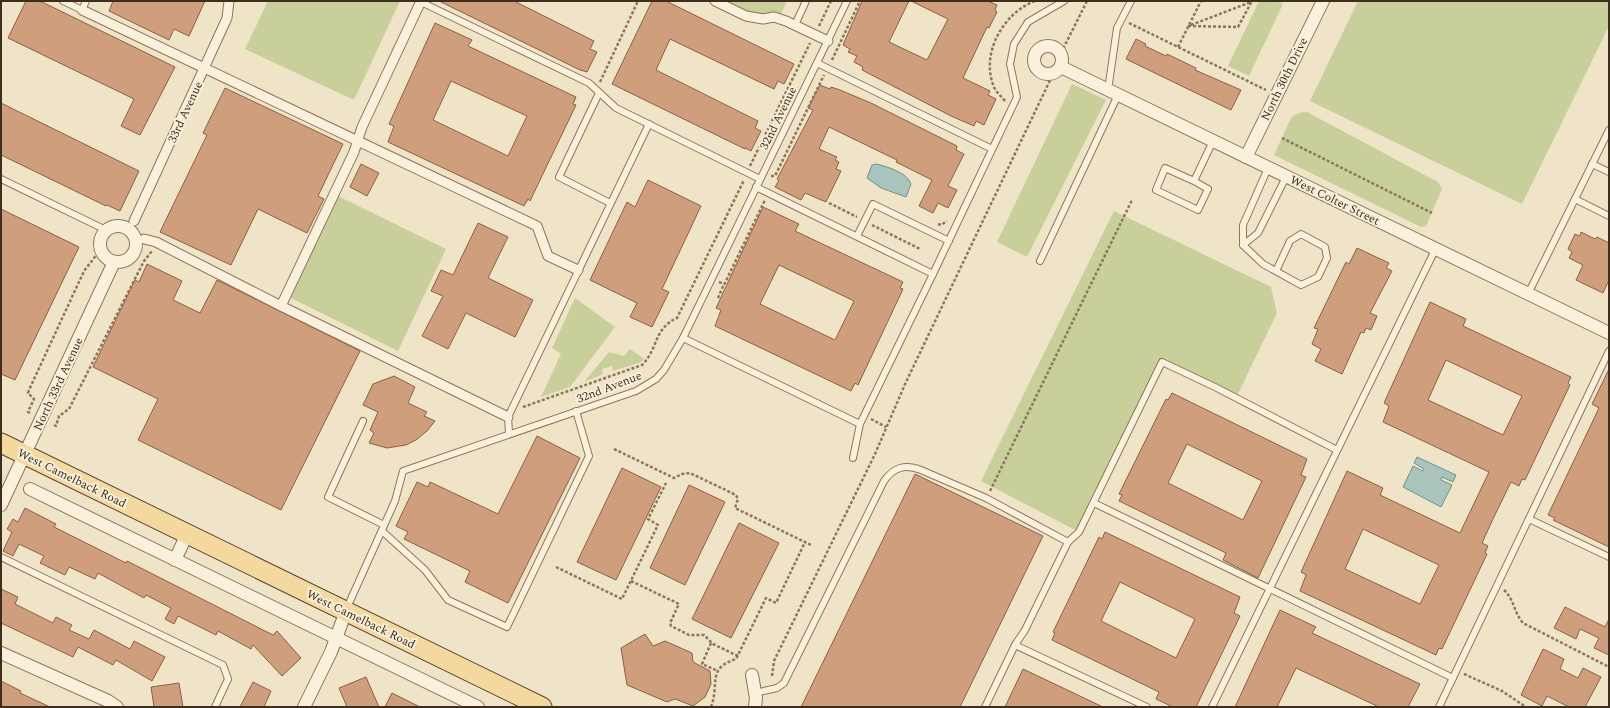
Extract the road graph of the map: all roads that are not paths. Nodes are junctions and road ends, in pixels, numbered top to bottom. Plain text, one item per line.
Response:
1 (63, 1) edge
2 (86, 1) edge
3 (229, 1) edge
4 (715, 1) edge
5 (806, 1) edge
6 (847, 1) edge
7 (1064, 1) edge
8 (1131, 1) edge
9 (1323, 1) edge
10 (421, 2) edge
11 (82, 10) junction
12 (795, 25) junction
13 (828, 41) junction
14 (817, 63) junction
15 (205, 68) junction
16 (1057, 70) junction
17 (597, 92) junction
18 (1113, 92) junction
19 (649, 124) junction
20 (1609, 130) edge
21 (1213, 141) junction
22 (359, 142) junction
23 (992, 149) junction
24 (1246, 157) junction
25 (1592, 164) junction
26 (1268, 168) junction
27 (1609, 172) edge
28 (1286, 177) junction
29 (1, 179) edge
30 (760, 179) junction
31 (1194, 181) junction
32 (756, 187) junction
33 (1575, 199) junction
34 (610, 203) junction
35 (1609, 216) edge
36 (134, 221) dead end
37 (106, 230) junction
38 (857, 236) junction
39 (144, 239) dead end
40 (948, 241) junction
41 (1243, 245) junction
42 (1436, 250) junction
43 (1040, 261) dead end
44 (114, 262) junction
45 (578, 270) junction
46 (1276, 271) junction
47 (933, 274) junction
48 (1528, 294) junction
49 (280, 306) junction
50 (1609, 333) edge
51 (683, 338) junction
52 (1609, 351) edge
53 (576, 411) junction
54 (509, 414) junction
55 (363, 421) dead end
56 (860, 424) junction
57 (508, 433) junction
58 (1, 443) edge
59 (1337, 450) junction
60 (25, 455) junction
61 (853, 458) dead end
62 (30, 489) dead end
63 (1094, 503) junction
64 (1, 505) edge
65 (1529, 519) junction
66 (383, 528) junction
67 (187, 534) junction
68 (1068, 542) junction
69 (1, 557) edge
70 (1609, 557) edge
71 (175, 560) junction
72 (1269, 589) junction
73 (346, 611) junction
74 (336, 638) junction
75 (1016, 645) junction
76 (1, 653) edge
77 (752, 675) dead end
78 (1453, 678) junction
79 (754, 693) junction
80 (537, 706) edge
81 (117, 707) edge
82 (215, 707) edge
83 (304, 707) edge
84 (478, 707) edge
85 (755, 707) edge
86 (985, 707) edge
87 (1147, 707) edge
88 (1212, 707) edge
89 (1439, 707) edge

1 - 11 lane
2 - 11 lane
3 - 15 street, 33rd Avenue
4 - 12 street
5 - 12 lane
6 - 13 lane, 32nd Avenue
7 - 23 lane
8 - 18 lane
9 - 24 street, North 30th Drive
10 - 17 lane
10 - 22 street
11 - 15 street
12 - 13 street
13 - 14 lane, 32nd Avenue
14 - 23 lane
14 - 30 lane, 32nd Avenue
15 - 22 street
15 - 36 street, 33rd Avenue
16 - 16 street, West Colter Street
16 - 18 street, West Colter Street
17 - 19 lane
17 - 34 lane
18 - 21 street, West Colter Street
18 - 43 lane
19 - 30 lane
19 - 34 lane
20 - 25 lane
21 - 24 street, West Colter Street
21 - 31 lane
22 - 45 street
22 - 49 street
23 - 40 lane
24 - 26 street, West Colter Street
25 - 27 lane
25 - 33 lane
26 - 28 street, West Colter Street
26 - 41 lane
28 - 41 lane
28 - 42 street, West Colter Street
29 - 37 lane
30 - 32 lane, 32nd Avenue
31 - 31 lane
32 - 38 lane
32 - 51 lane, 32nd Avenue
33 - 35 lane
33 - 48 lane
34 - 45 lane
37 - 44 street
37 - 44 street
38 - 40 lane
38 - 47 lane
39 - 49 street
40 - 47 lane
41 - 46 lane
42 - 48 street, West Colter Street
42 - 59 lane
44 - 60 street, North 33rd Avenue
45 - 54 lane
46 - 46 lane
47 - 56 lane
48 - 50 street, West Colter Street
49 - 54 street
51 - 53 lane, 32nd Avenue
51 - 56 lane
52 - 65 lane
53 - 57 lane, 32nd Avenue
53 - 66 lane
54 - 57 lane
55 - 66 lane
56 - 61 lane
57 - 66 lane, 32nd Avenue
58 - 60 main road, West Camelback Road
59 - 63 lane
59 - 72 lane
60 - 64 street, North 33rd Avenue
60 - 67 main road, West Camelback Road
62 - 71 street
63 - 68 lane
63 - 72 lane
65 - 70 lane
65 - 78 lane
66 - 73 lane, 32nd Avenue
67 - 71 street
67 - 73 main road, West Camelback Road
68 - 75 lane
68 - 79 lane
69 - 82 lane
71 - 74 street
72 - 78 lane
72 - 88 lane
73 - 74 street
73 - 80 main road, West Camelback Road
74 - 83 street
74 - 84 street
75 - 86 lane
75 - 87 lane
76 - 81 street
77 - 79 street
78 - 89 lane
79 - 85 street

